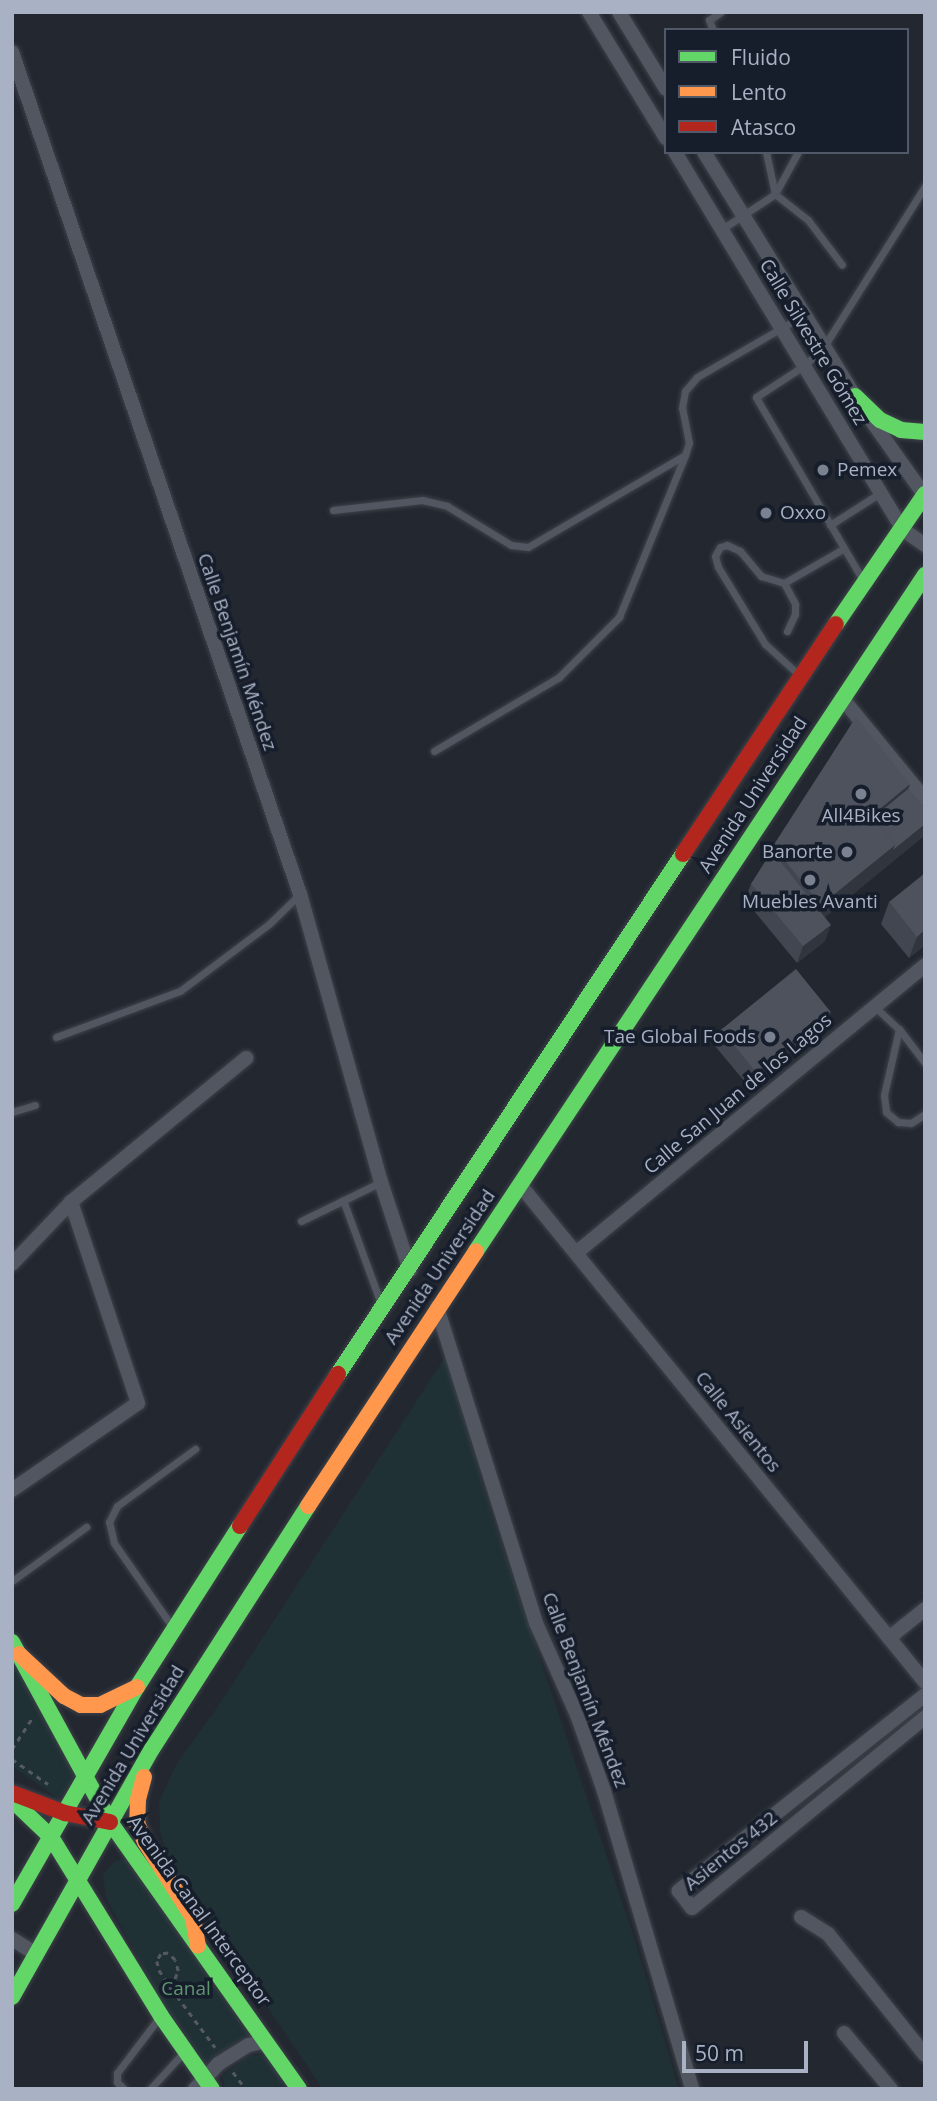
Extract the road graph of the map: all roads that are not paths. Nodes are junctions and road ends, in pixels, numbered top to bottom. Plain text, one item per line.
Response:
1 (589, 12) edge
2 (618, 12) edge
3 (721, 12) edge
4 (712, 28) edge
5 (12, 51) edge
6 (664, 86) edge
7 (664, 135) edge
8 (676, 154) edge
9 (706, 154) edge
10 (766, 154) edge
11 (797, 154) edge
12 (925, 186) edge
13 (775, 194) junction
14 (744, 216) junction
15 (722, 229) junction
16 (842, 265) dead end
17 (805, 315) junction
18 (783, 328) junction
19 (825, 345) junction
20 (805, 365) junction
21 (855, 396) junction
22 (925, 432) edge
23 (685, 455) junction
24 (881, 493) junction
25 (924, 495) edge
26 (333, 510) dead end
27 (830, 525) junction
28 (902, 529) junction
29 (925, 545) edge
30 (843, 549) junction
31 (925, 575) edge
32 (864, 581) junction
33 (784, 583) junction
34 (787, 631) dead end
35 (801, 676) junction
36 (842, 698) junction
37 (435, 751) dead end
38 (925, 799) edge
39 (300, 894) junction
40 (925, 965) edge
41 (874, 1006) junction
42 (899, 1030) junction
43 (56, 1037) dead end
44 (246, 1058) dead end
45 (925, 1063) edge
46 (35, 1105) dead end
47 (12, 1112) edge
48 (925, 1114) edge
49 (381, 1182) junction
50 (521, 1186) junction
51 (343, 1200) junction
52 (71, 1202) junction
53 (301, 1221) dead end
54 (576, 1253) junction
55 (12, 1264) edge
56 (410, 1270) junction
57 (437, 1307) junction
58 (383, 1310) junction
59 (195, 1449) dead end
60 (12, 1490) edge
61 (86, 1527) dead end
62 (12, 1581) edge
63 (925, 1609) edge
64 (173, 1628) junction
65 (889, 1638) junction
66 (16, 1648) edge
67 (925, 1682) edge
68 (137, 1688) junction
69 (925, 1695) edge
70 (925, 1717) edge
71 (888, 1724) junction
72 (899, 1738) junction
73 (152, 1749) junction
74 (85, 1778) junction
75 (12, 1793) edge
76 (12, 1800) edge
77 (65, 1813) junction
78 (777, 1813) junction
79 (110, 1822) junction
80 (790, 1828) junction
81 (51, 1837) junction
82 (78, 1879) junction
83 (12, 1903) edge
84 (801, 1917) dead end
85 (12, 1939) edge
86 (198, 1946) junction
87 (36, 1954) junction
88 (12, 1997) edge
89 (160, 2016) junction
90 (844, 2032) dead end
91 (267, 2040) junction
92 (185, 2052) junction
93 (925, 2055) edge
94 (203, 2085) edge
95 (124, 2089) edge
96 (150, 2089) edge
97 (299, 2089) edge
98 (692, 2089) edge
99 (891, 2089) edge

1 - 7 street
2 - 6 street
3 - 4 lane
5 - 39 street, Calle Benjamín Méndez
8 - 15 street, Calle Silvestre Gómez
9 - 14 street, Calle Silvestre Gómez
10 - 13 lane
11 - 13 lane
12 - 19 lane
13 - 14 lane
13 - 16 lane
14 - 15 lane
14 - 17 street, Calle Silvestre Gómez
15 - 18 street, Calle Silvestre Gómez
17 - 18 lane
17 - 19 street, Calle Silvestre Gómez
18 - 20 street, Calle Silvestre Gómez
18 - 23 lane
19 - 20 lane
19 - 21 street, Calle Silvestre Gómez
20 - 24 street, Calle Silvestre Gómez
20 - 27 lane
21 - 22 main road
21 - 25 street, Calle Silvestre Gómez
23 - 26 lane
23 - 37 lane
24 - 27 lane
24 - 28 street, Calle Silvestre Gómez
25 - 28 main road, Avenida Universidad
27 - 30 lane
28 - 29 street, Calle Silvestre Gómez
28 - 32 main road, Avenida Universidad
30 - 32 lane
30 - 33 lane
31 - 36 main road, Avenida Universidad
32 - 35 main road, Avenida Universidad
33 - 34 lane
33 - 35 lane
35 - 56 main road, Avenida Universidad
36 - 38 street
36 - 50 main road, Avenida Universidad
39 - 43 lane
39 - 49 street, Calle Benjamín Méndez
40 - 41 street, Calle San Juan de los Lagos
41 - 42 lane
41 - 54 street, Calle San Juan de los Lagos
42 - 45 lane
42 - 48 lane
44 - 52 street
46 - 47 lane
49 - 51 lane
49 - 56 street, Calle Benjamín Méndez
50 - 54 street, Calle Asientos
50 - 57 main road, Avenida Universidad
51 - 53 lane
51 - 58 lane
52 - 55 street
52 - 60 street
54 - 65 street, Calle Asientos
56 - 58 main road, Avenida Universidad
57 - 73 main road, Avenida Universidad
57 - 98 street, Calle Benjamín Méndez
58 - 64 main road, Avenida Universidad
59 - 64 lane
61 - 62 lane
63 - 65 street
64 - 68 main road, Avenida Universidad
65 - 67 street, Calle Asientos
66 - 68 main road
66 - 74 main road, Avenida Canal Interceptor
68 - 74 main road, Avenida Universidad
69 - 71 street, Asientos 432
70 - 72 street, Asientos 432
71 - 72 street
71 - 78 street, Asientos 432
72 - 80 street, Asientos 432
73 - 79 main road, Avenida Universidad
73 - 86 main road
74 - 77 main road, Avenida Universidad
74 - 79 main road, Avenida Canal Interceptor
75 - 77 main road
76 - 81 main road
77 - 79 main road
77 - 81 main road, Avenida Universidad
78 - 80 street
78 - 80 street, Asientos 432
79 - 82 main road, Avenida Universidad
79 - 86 main road, Avenida Canal Interceptor
81 - 82 main road
81 - 83 main road, Avenida Universidad
82 - 87 main road, Avenida Universidad
82 - 89 main road
84 - 93 street
85 - 87 street
86 - 91 main road, Avenida Canal Interceptor
87 - 88 main road, Avenida Universidad
89 - 92 main road
89 - 95 lane
90 - 99 street
91 - 94 street
91 - 97 main road, Avenida Canal Interceptor
92 - 94 main road
92 - 96 lane

